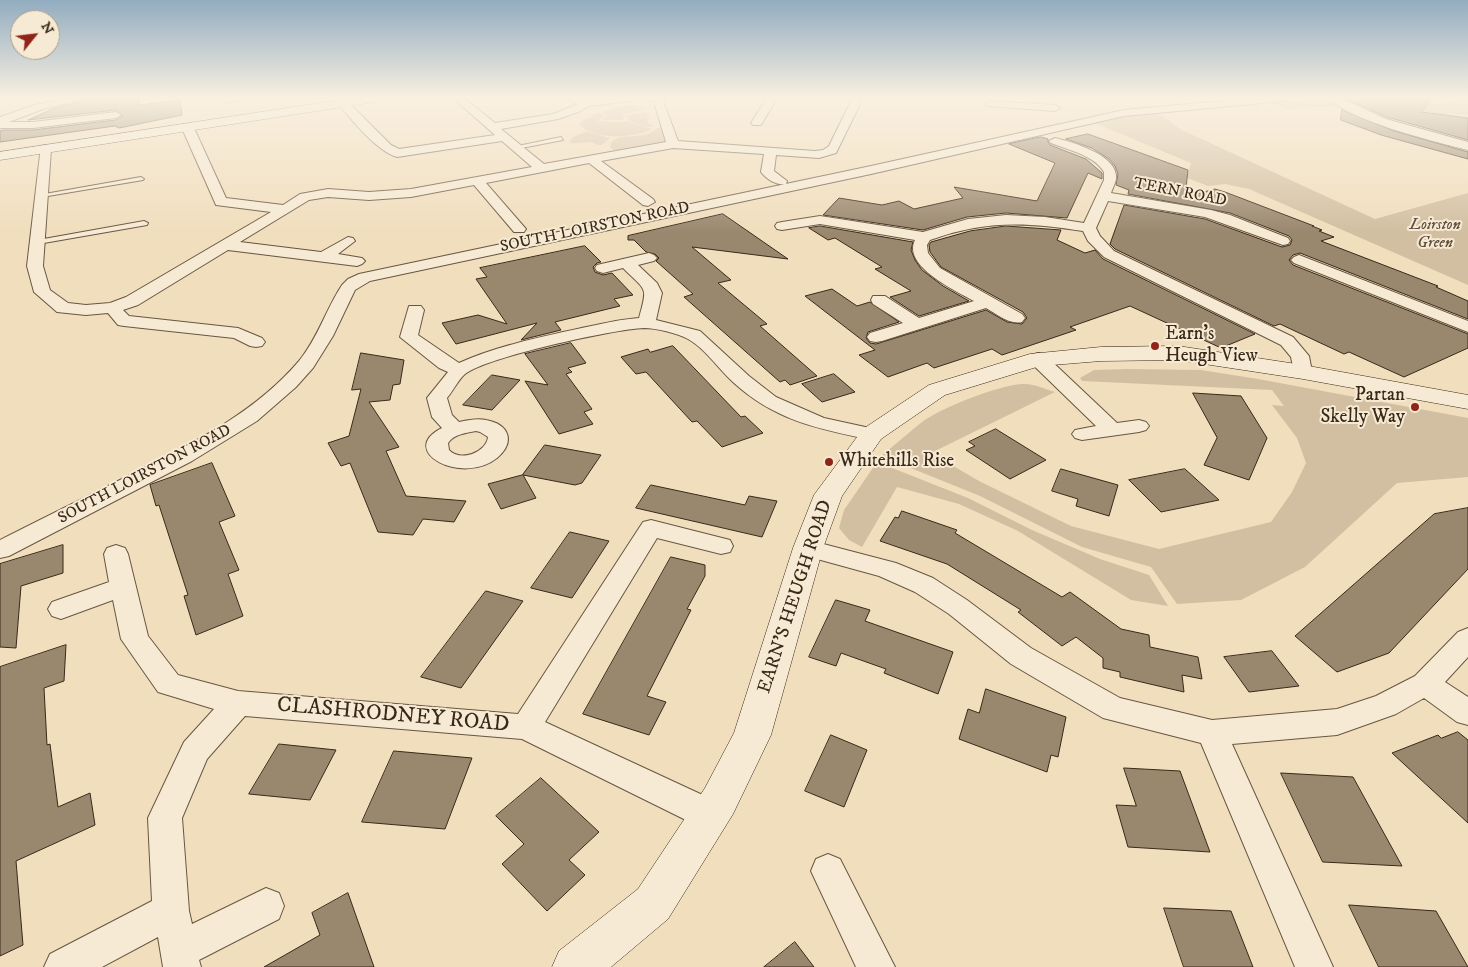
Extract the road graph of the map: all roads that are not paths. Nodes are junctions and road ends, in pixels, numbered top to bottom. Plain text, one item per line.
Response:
1 (81, 143) edge
2 (195, 143) edge
3 (382, 143) edge
4 (463, 143) edge
5 (511, 143) edge
6 (538, 143) edge
7 (836, 143) edge
8 (996, 143) edge
9 (1060, 143) edge
10 (673, 144) joint
11 (516, 147) junction
12 (45, 149) junction
13 (1083, 151) junction
14 (771, 152) junction
15 (0, 156) edge
16 (1063, 156) dead end
17 (592, 160) junction
18 (542, 169) junction
19 (141, 179) dead end
20 (478, 181) junction
21 (781, 181) dead end
22 (42, 194) junction
23 (1102, 196) junction
24 (648, 202) dead end
25 (286, 209) junction
26 (144, 223) dead end
27 (782, 226) dead end
28 (1089, 228) junction
29 (1250, 228) junction
30 (519, 229) dead end
31 (1229, 234) dead end
32 (924, 237) junction
33 (348, 241) dead end
34 (1284, 241) dead end
35 (38, 242) junction
36 (225, 245) junction
37 (324, 257) junction
38 (649, 258) dead end
39 (1299, 260) dead end
40 (356, 261) dead end
41 (626, 263) junction
42 (603, 268) dead end
43 (1374, 274) dead end
44 (1353, 281) junction
45 (879, 300) dead end
46 (988, 302) junction
47 (112, 308) junction
48 (415, 310) dead end
49 (1016, 318) dead end
50 (646, 323) junction
51 (916, 324) junction
52 (1468, 327) edge
53 (876, 337) dead end
54 (256, 342) dead end
55 (1038, 359) junction
56 (459, 370) junction
57 (1303, 372) junction
58 (1468, 402) edge
59 (1139, 426) dead end
60 (455, 429) dead end
61 (1112, 430) junction
62 (872, 434) junction
63 (1082, 434) dead end
64 (721, 546) dead end
65 (808, 548) junction
66 (0, 550) edge
67 (116, 554) dead end
68 (122, 587) junction
69 (61, 609) dead end
70 (1468, 639) edge
71 (1425, 684) junction
72 (238, 703) junction
73 (1468, 712) edge
74 (526, 726) junction
75 (1212, 733) junction
76 (710, 815) junction
77 (828, 871) dead end
78 (266, 906) dead end
79 (172, 911) junction
80 (180, 959) edge
81 (63, 967) edge
82 (575, 967) edge
83 (876, 967) edge
84 (1314, 967) edge

1 - 12 street
2 - 25 street
3 - 4 street
5 - 11 street
6 - 11 lane
7 - 14 street
8 - 66 street, SOUTH LOIRSTON ROAD
9 - 13 street
10 - 14 street
10 - 17 street
11 - 18 street
12 - 15 street
12 - 22 street
13 - 16 street
13 - 23 street
14 - 21 street
17 - 18 street
17 - 24 street
18 - 20 street
19 - 22 lane
20 - 25 street
20 - 30 street
22 - 35 street
23 - 28 street
23 - 29 street, TERN ROAD
25 - 36 street
26 - 35 lane
27 - 32 street
28 - 32 street
28 - 57 street
29 - 31 street, TERN ROAD
29 - 34 street, TERN ROAD
32 - 46 street
33 - 37 street
35 - 47 street
36 - 37 street
36 - 47 street
37 - 40 street
38 - 41 street
39 - 44 street
41 - 42 street
41 - 50 street
43 - 44 street
44 - 52 street
45 - 51 street
46 - 49 street
46 - 51 street
47 - 54 street
48 - 56 street
50 - 56 street
50 - 62 street
51 - 53 street
55 - 57 street, EARN'S HEUGH ROAD
55 - 61 street
55 - 62 street, EARN'S HEUGH ROAD
56 - 60 street
57 - 58 street, EARN'S HEUGH ROAD
59 - 61 street
61 - 63 street
62 - 65 street, EARN'S HEUGH ROAD
64 - 74 street
65 - 75 street
65 - 76 street, EARN'S HEUGH ROAD
67 - 68 street, CLASHRODNEY ROAD
68 - 69 street
68 - 72 street, CLASHRODNEY ROAD
70 - 71 street
71 - 73 street
71 - 75 street
72 - 74 street, CLASHRODNEY ROAD
72 - 79 street
74 - 76 street, CLASHRODNEY ROAD
75 - 84 street
76 - 82 street, EARN'S HEUGH ROAD
77 - 83 street
78 - 80 street
79 - 80 street
79 - 81 street

